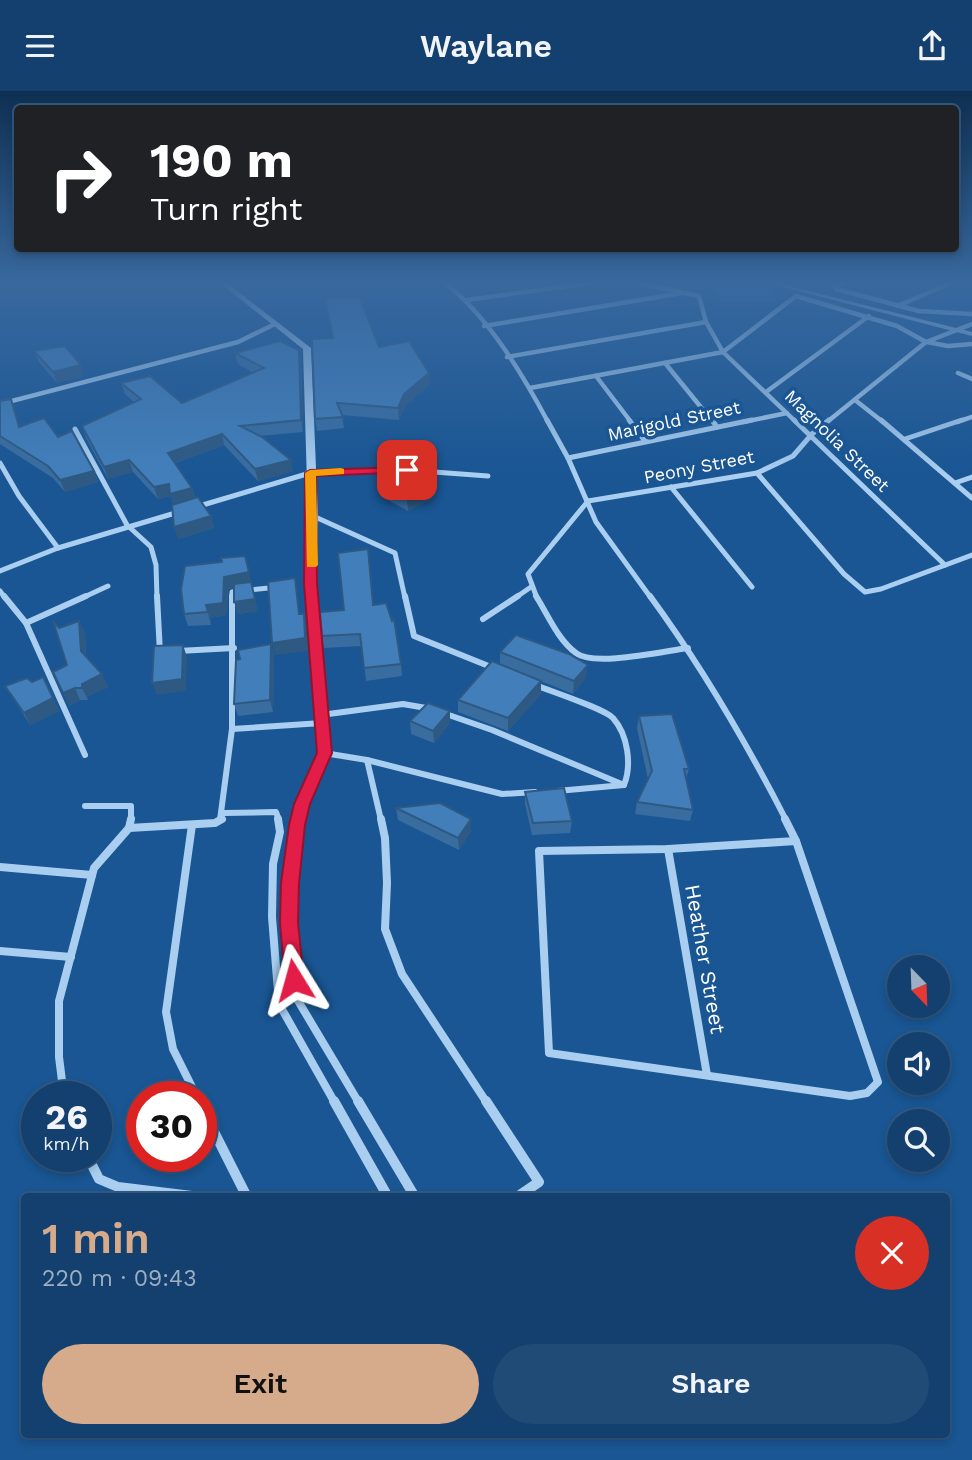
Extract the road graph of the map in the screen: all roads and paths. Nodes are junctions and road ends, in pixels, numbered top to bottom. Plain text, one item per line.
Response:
1 (219, 347) edge
2 (306, 347) edge
3 (499, 347) edge
4 (565, 347) edge
5 (720, 347) edge
6 (730, 347) edge
7 (827, 347) edge
8 (920, 347) edge
9 (723, 352) junction
10 (507, 357) junction
11 (665, 363) junction
12 (958, 373) dead end
13 (596, 376) junction
14 (972, 379) edge
15 (530, 388) junction
16 (766, 392) junction
17 (855, 400) junction
18 (0, 404) edge
19 (787, 413) junction
20 (972, 417) edge
21 (717, 426) junction
22 (75, 429) dead end
23 (812, 434) junction
24 (905, 439) junction
25 (646, 441) junction
26 (568, 458) junction
27 (0, 463) edge
28 (310, 473) junction
29 (757, 473) junction
30 (488, 476) dead end
31 (972, 477) edge
32 (955, 484) junction
33 (671, 487) junction
34 (972, 498) edge
35 (588, 501) junction
36 (313, 516) junction
37 (127, 525) junction
38 (58, 548) junction
39 (972, 555) edge
40 (945, 565) junction
41 (0, 571) edge
42 (311, 583) junction
43 (298, 585) edge
44 (108, 586) dead end
45 (285, 586) edge
46 (531, 587) junction
47 (752, 587) dead end
48 (0, 591) edge
49 (483, 619) dead end
50 (26, 624) junction
51 (234, 648) junction
52 (688, 648) junction
53 (499, 671) edge
54 (525, 681) edge
55 (321, 719) junction
56 (232, 729) junction
57 (324, 753) junction
58 (85, 755) dead end
59 (367, 760) junction
60 (624, 785) junction
61 (553, 791) edge
62 (540, 792) edge
63 (85, 806) dead end
64 (224, 813) junction
65 (192, 825) junction
66 (130, 828) junction
67 (796, 841) junction
68 (668, 849) junction
69 (0, 867) edge
70 (92, 875) junction
71 (0, 951) edge
72 (71, 957) junction
73 (707, 1076) junction
74 (62, 1081) edge
75 (189, 1081) edge
76 (217, 1138) edge
77 (96, 1172) edge
78 (167, 1193) edge
79 (245, 1193) edge
80 (386, 1193) edge
81 (413, 1193) edge
82 (523, 1193) edge

1 - 18 street
2 - 28 street
3 - 10 street
4 - 10 street
5 - 9 street, Magnolia Street
6 - 9 street
7 - 16 street
8 - 17 street, Peony Street
9 - 11 street
9 - 16 street, Magnolia Street
10 - 15 street
11 - 13 street
11 - 21 street
12 - 14 street
13 - 15 street
13 - 25 street
15 - 26 street
16 - 19 street, Magnolia Street
17 - 23 street, Peony Street
17 - 24 street
19 - 21 street, Marigold Street
19 - 23 street, Magnolia Street
20 - 24 street
21 - 25 street, Marigold Street
22 - 37 street
23 - 29 street, Peony Street
23 - 40 street, Magnolia Street
24 - 32 street
25 - 26 street, Marigold Street
26 - 35 street
27 - 38 street
28 - 30 street
28 - 36 street
28 - 37 street
29 - 33 street, Peony Street
29 - 40 street
31 - 32 street
32 - 34 street
33 - 35 street, Peony Street
33 - 47 street
35 - 46 street
35 - 52 street
36 - 42 street
36 - 53 street
37 - 38 street
37 - 51 street
38 - 41 street
39 - 40 street
42 - 43 street
42 - 55 street
44 - 50 street
45 - 51 street
46 - 49 street
46 - 52 street
48 - 50 street
50 - 58 street
51 - 56 street
52 - 67 street
54 - 60 street
55 - 56 street
55 - 57 street
55 - 60 street
56 - 64 street
57 - 59 street
57 - 81 street
59 - 62 street
59 - 82 street
60 - 61 street
63 - 66 street
64 - 65 street
64 - 80 street
65 - 66 street
65 - 75 street
66 - 70 street
67 - 68 street
67 - 73 street
68 - 73 street, Heather Street
68 - 73 street
69 - 70 street
70 - 72 street
71 - 72 street
72 - 74 street
76 - 79 street
77 - 78 street

